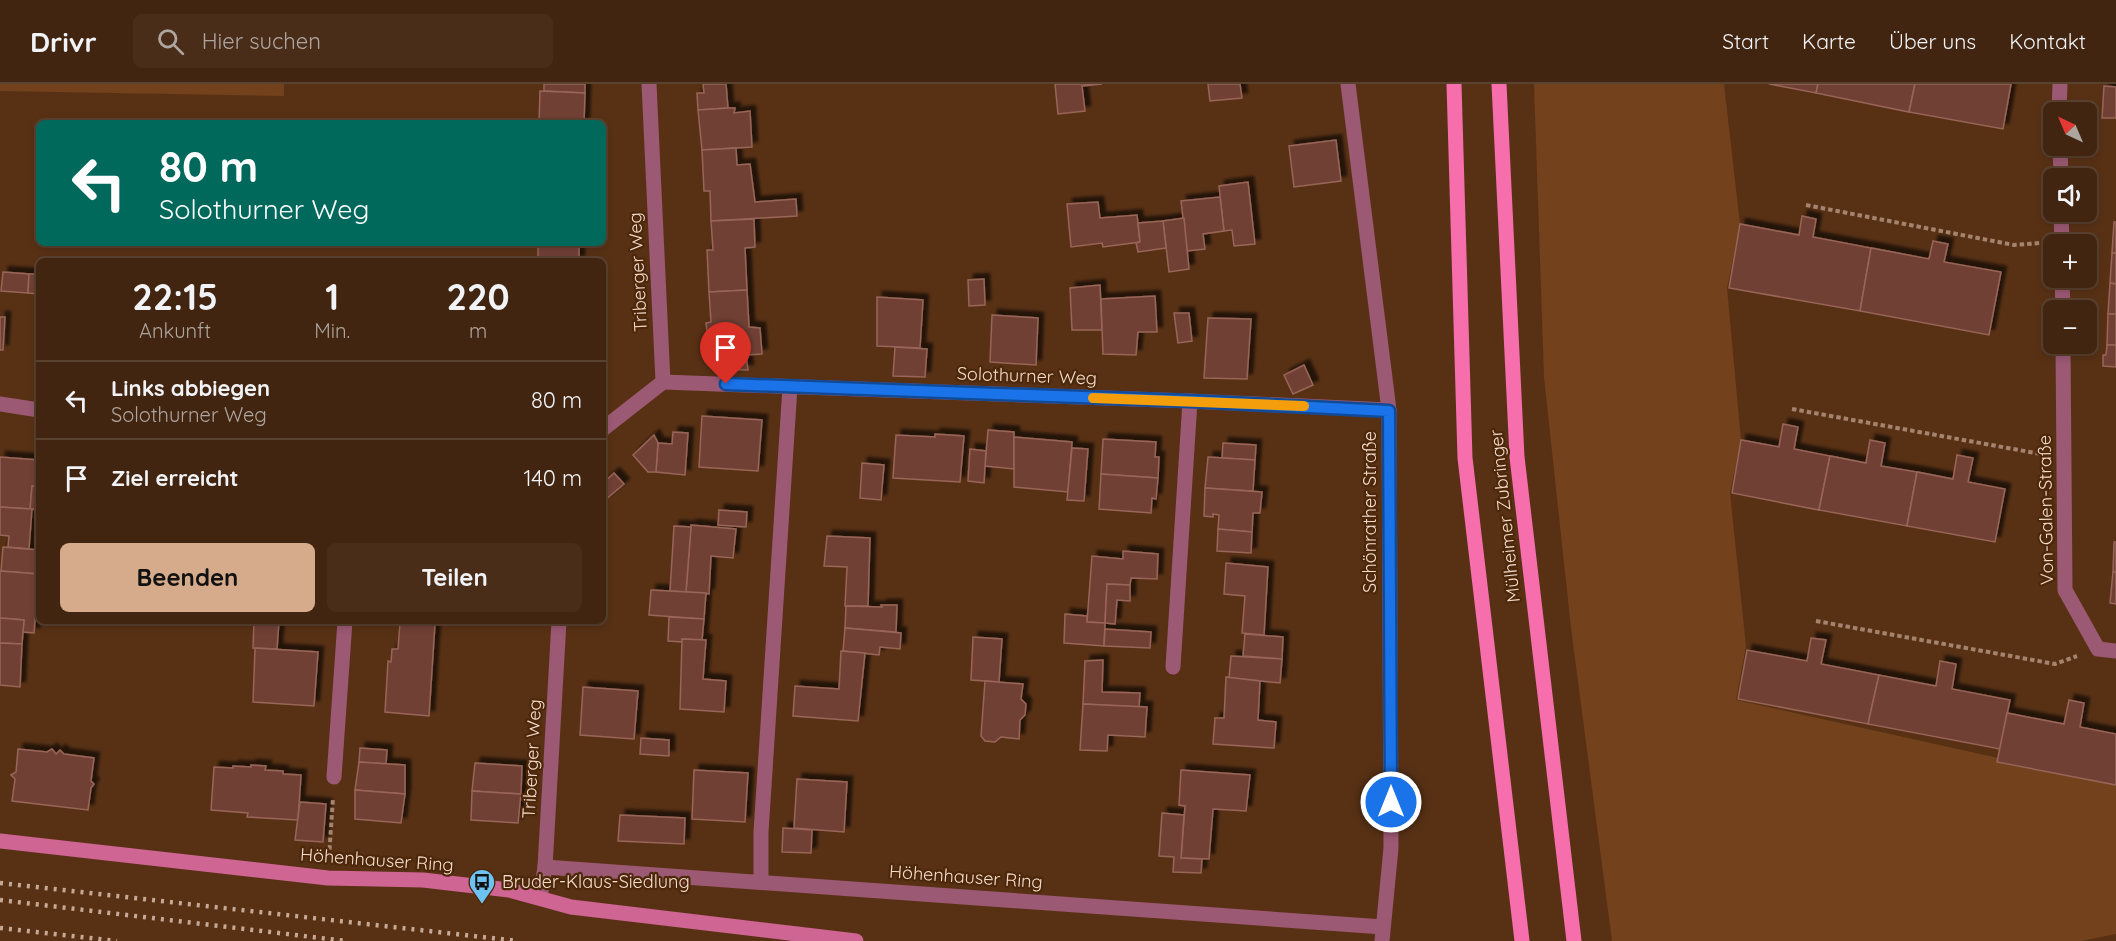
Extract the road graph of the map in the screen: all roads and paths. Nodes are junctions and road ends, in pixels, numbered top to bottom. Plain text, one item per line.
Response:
1 (649, 84) edge
2 (1348, 84) edge
3 (1454, 84) edge
4 (1499, 84) edge
5 (2060, 84) edge
6 (2060, 102) edge
7 (1806, 205) dead end
8 (2043, 244) edge
9 (2063, 354) edge
10 (663, 382) junction
11 (790, 387) junction
12 (1190, 401) junction
13 (0, 404) edge
14 (1792, 409) dead end
15 (36, 410) edge
16 (1389, 411) junction
17 (606, 427) edge
18 (2065, 456) junction
19 (1816, 621) dead end
20 (345, 624) edge
21 (560, 624) edge
22 (2098, 649) junction
23 (2116, 651) edge
24 (1173, 667) dead end
25 (334, 777) joint
26 (0, 842) edge
27 (545, 867) junction
28 (328, 878) junction
29 (761, 881) junction
30 (540, 898) junction
31 (1383, 934) edge
32 (856, 941) edge
33 (1522, 941) edge
34 (1574, 941) edge

1 - 10 street, Triberger Weg
2 - 16 street, Schönrather Straße
3 - 33 main road, Mülheimer Zubringer
4 - 34 main road, Mülheimer Zubringer
5 - 6 street
7 - 8 path
9 - 18 street, Von-Galen-Straße
10 - 11 street, Solothurner Weg
10 - 17 street
11 - 12 street, Solothurner Weg
11 - 29 street
12 - 16 street, Solothurner Weg
12 - 24 street
13 - 15 street
14 - 18 path
16 - 31 street, Schönrather Straße
18 - 22 street, Von-Galen-Straße
19 - 22 path
20 - 25 street
21 - 27 street, Triberger Weg
22 - 23 street
25 - 28 path
26 - 28 street, Höhenhauser Ring
27 - 29 street, Höhenhauser Ring
27 - 30 street, Triberger Weg
28 - 30 street, Höhenhauser Ring
29 - 31 street, Höhenhauser Ring
30 - 32 street, Höhenhauser Ring

